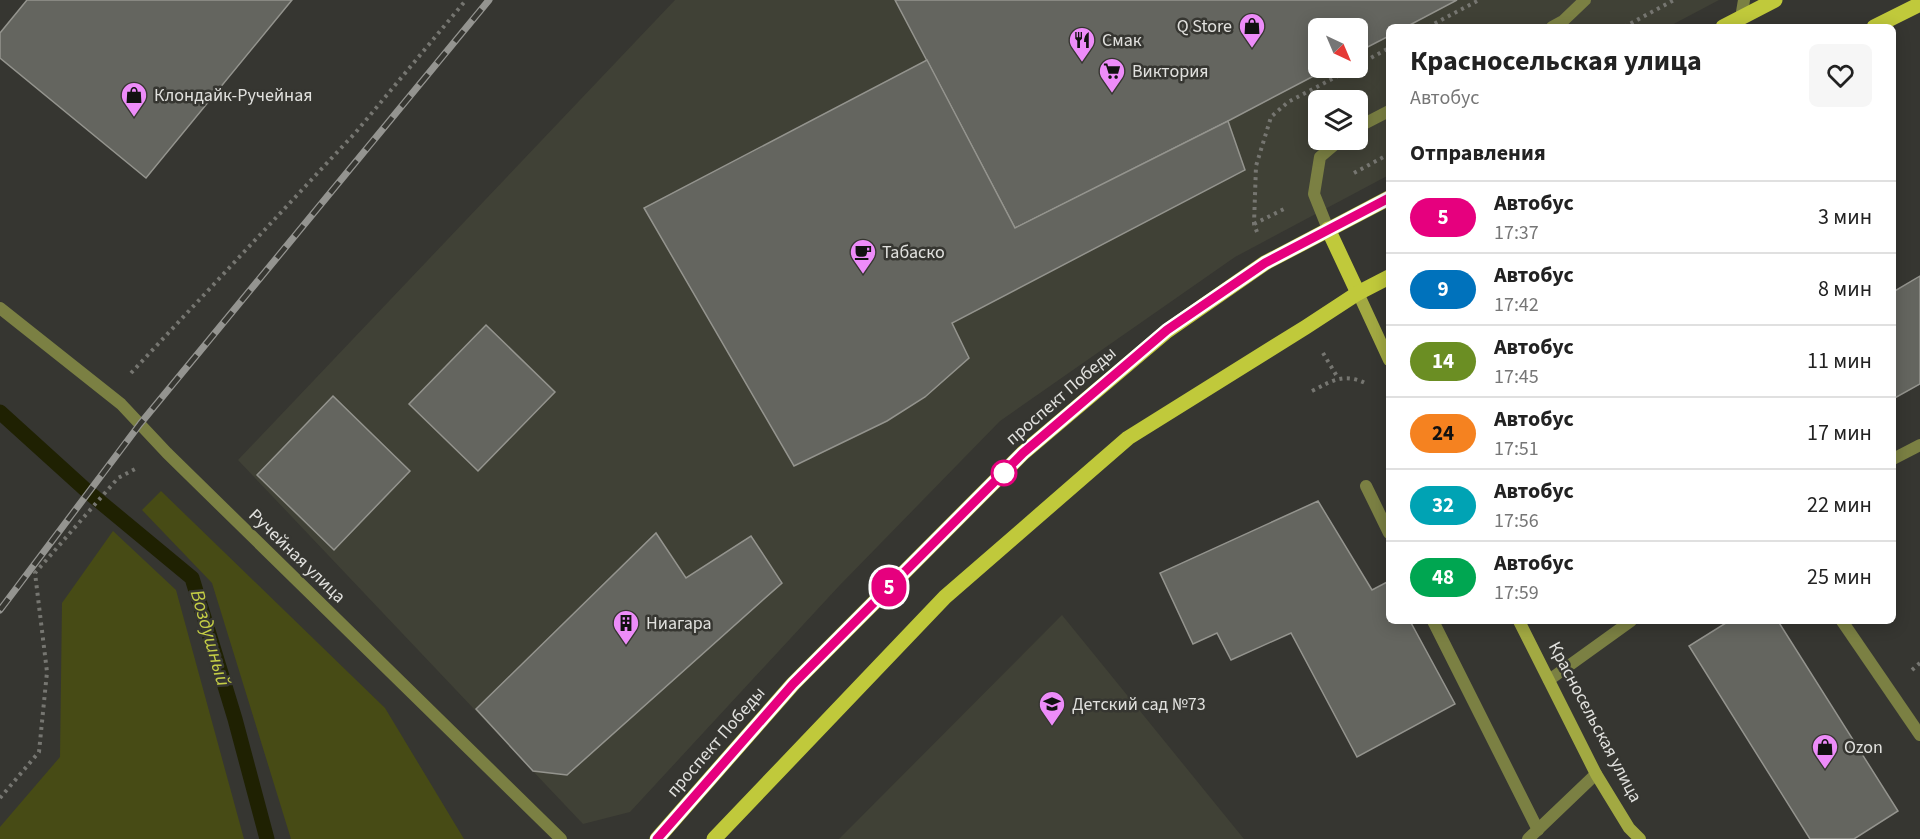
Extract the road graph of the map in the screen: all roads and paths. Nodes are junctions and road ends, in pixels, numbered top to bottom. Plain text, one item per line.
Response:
1 (466, 0) edge
2 (1479, 0) edge
3 (1585, 0) edge
4 (1674, 0) edge
5 (1744, 0) edge
6 (1775, 0) edge
7 (1920, 4) edge
8 (1741, 18) junction
9 (1434, 24) edge
10 (1558, 24) edge
11 (1630, 24) edge
12 (1729, 24) edge
13 (1880, 24) edge
14 (1386, 50) edge
15 (1368, 60) edge
16 (1334, 78) edge
17 (1386, 113) edge
18 (1368, 122) edge
19 (1328, 150) edge
20 (1386, 200) edge
21 (1254, 224) dead end
22 (1328, 229) junction
23 (1386, 279) edge
24 (1358, 293) junction
25 (0, 308) edge
26 (1386, 354) edge
27 (1368, 385) dead end
28 (1312, 391) dead end
29 (110, 396) junction
30 (1920, 445) edge
31 (1896, 457) edge
32 (118, 478) dead end
33 (1366, 486) dead end
34 (1386, 527) edge
35 (1434, 624) edge
36 (1521, 624) edge
37 (1626, 624) edge
38 (1844, 624) edge
39 (1549, 680) junction
40 (1920, 735) edge
41 (1596, 774) junction
42 (0, 798) edge
43 (1533, 835) edge
44 (561, 839) edge
45 (657, 839) edge
46 (714, 839) edge
47 (1640, 839) edge

1 - 29 path
2 - 9 path
3 - 10 street
4 - 11 path
5 - 8 street
6 - 8 main road
7 - 13 main road
8 - 12 main road
14 - 15 path
16 - 21 path
17 - 18 street
19 - 22 street
20 - 22 main road, проспект Победы
22 - 24 main road
22 - 45 main road, проспект Победы
23 - 24 main road
24 - 26 main road
24 - 46 main road
25 - 29 street, Ручейная улица
27 - 28 path
29 - 44 street, Ручейная улица
30 - 31 street
32 - 42 path
33 - 34 street
35 - 43 street
36 - 39 main road, Красносельская улица
37 - 39 street
38 - 40 street
39 - 41 main road, Красносельская улица
41 - 43 street
41 - 47 main road, Красносельская улица

